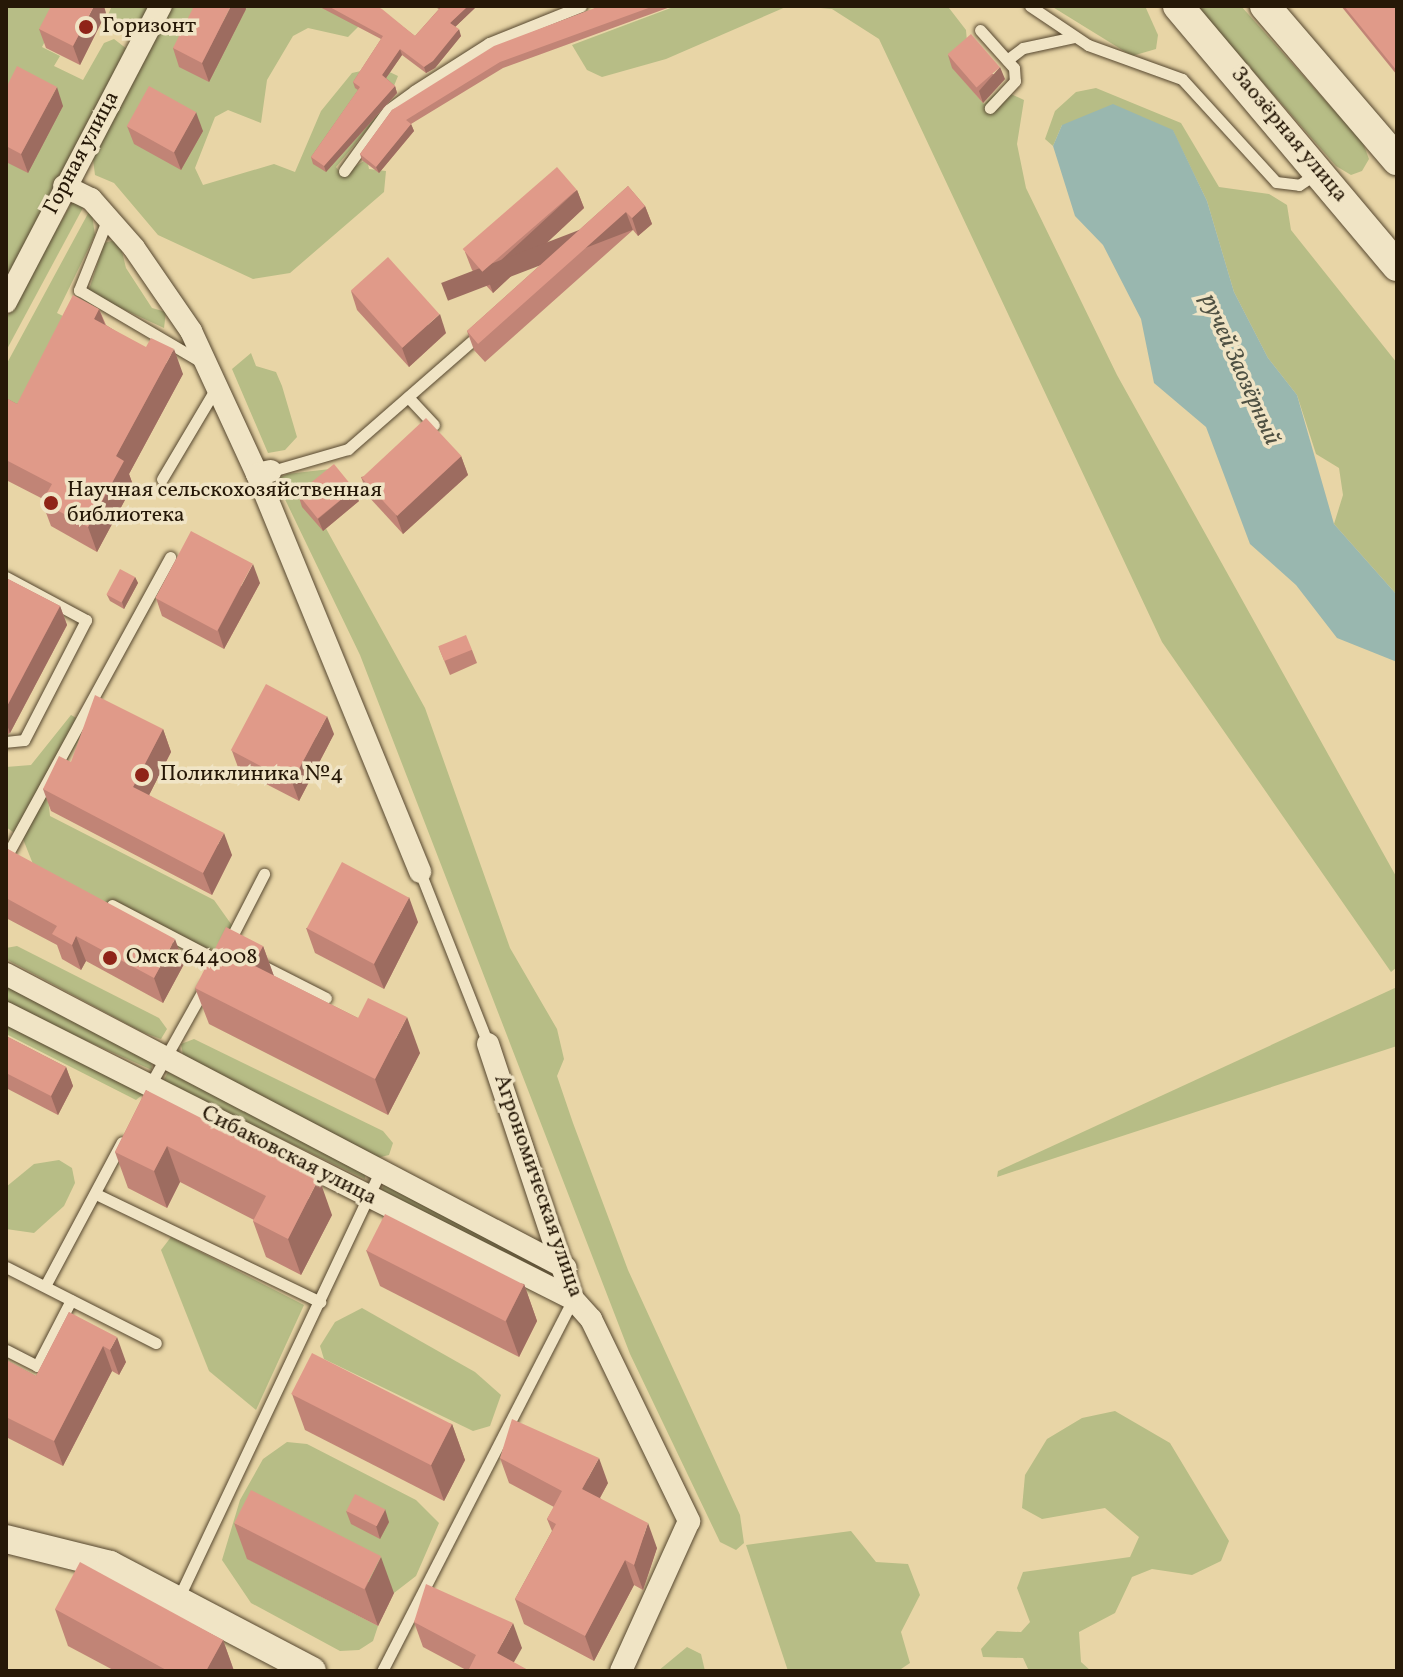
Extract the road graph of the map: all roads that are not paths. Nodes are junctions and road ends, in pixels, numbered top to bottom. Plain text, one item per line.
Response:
1 (161, 6) edge
2 (581, 6) edge
3 (1030, 6) edge
4 (1178, 6) edge
5 (1265, 6) edge
6 (980, 30) dead end
7 (1074, 37) junction
8 (1007, 60) junction
9 (990, 108) dead end
10 (1397, 159) edge
11 (1321, 170) junction
12 (344, 171) dead end
13 (64, 186) junction
14 (108, 218) junction
15 (1397, 266) edge
16 (6, 302) edge
17 (492, 323) edge
18 (205, 364) junction
19 (216, 388) junction
20 (408, 397) junction
21 (434, 425) edge
22 (264, 472) junction
23 (162, 479) dead end
24 (170, 557) dead end
25 (6, 577) edge
26 (6, 742) edge
27 (7, 854) edge
28 (23, 859) edge
29 (420, 872) joint
30 (264, 874) dead end
31 (93, 895) edge
32 (227, 947) junction
33 (219, 961) junction
34 (6, 974) edge
35 (326, 998) edge
36 (6, 1013) edge
37 (488, 1044) joint
38 (165, 1057) junction
39 (147, 1091) junction
40 (130, 1125) edge
41 (381, 1169) junction
42 (96, 1194) junction
43 (368, 1197) junction
44 (6, 1267) edge
45 (566, 1268) junction
46 (45, 1286) junction
47 (573, 1299) junction
48 (71, 1300) junction
49 (320, 1302) junction
50 (156, 1343) dead end
51 (6, 1350) edge
52 (8, 1543) edge
53 (179, 1597) junction
54 (312, 1671) edge
55 (382, 1671) edge
56 (621, 1671) edge

1 - 13 street, Горная улица
2 - 12 lane
3 - 7 lane
4 - 11 main road, Заозёрная улица
5 - 10 main road
6 - 8 lane
7 - 8 lane
7 - 11 lane
8 - 9 lane
11 - 15 main road, Заозёрная улица
13 - 14 street
13 - 16 street, Горная улица
14 - 18 street
14 - 18 lane
17 - 20 lane
18 - 19 street
19 - 22 street
19 - 23 lane
20 - 21 lane
20 - 22 lane
22 - 29 street
24 - 27 lane
25 - 26 lane
27 - 28 lane
29 - 37 lane
30 - 32 lane
31 - 33 lane
32 - 33 lane
32 - 35 lane
33 - 38 lane
34 - 38 street, Сибаковская улица
36 - 39 street, Сибаковская улица
37 - 45 street, Агрономическая улица
38 - 39 lane
38 - 41 street, Сибаковская улица
39 - 43 street, Сибаковская улица
40 - 42 lane
41 - 43 lane
41 - 45 street, Сибаковская улица
42 - 46 lane
42 - 49 lane
43 - 47 street, Сибаковская улица
43 - 49 lane
44 - 46 lane
45 - 47 street, Агрономическая улица
46 - 48 lane
47 - 55 lane
47 - 56 street, Агрономическая улица
48 - 50 lane
48 - 51 lane
49 - 53 lane
52 - 53 street
53 - 54 street

